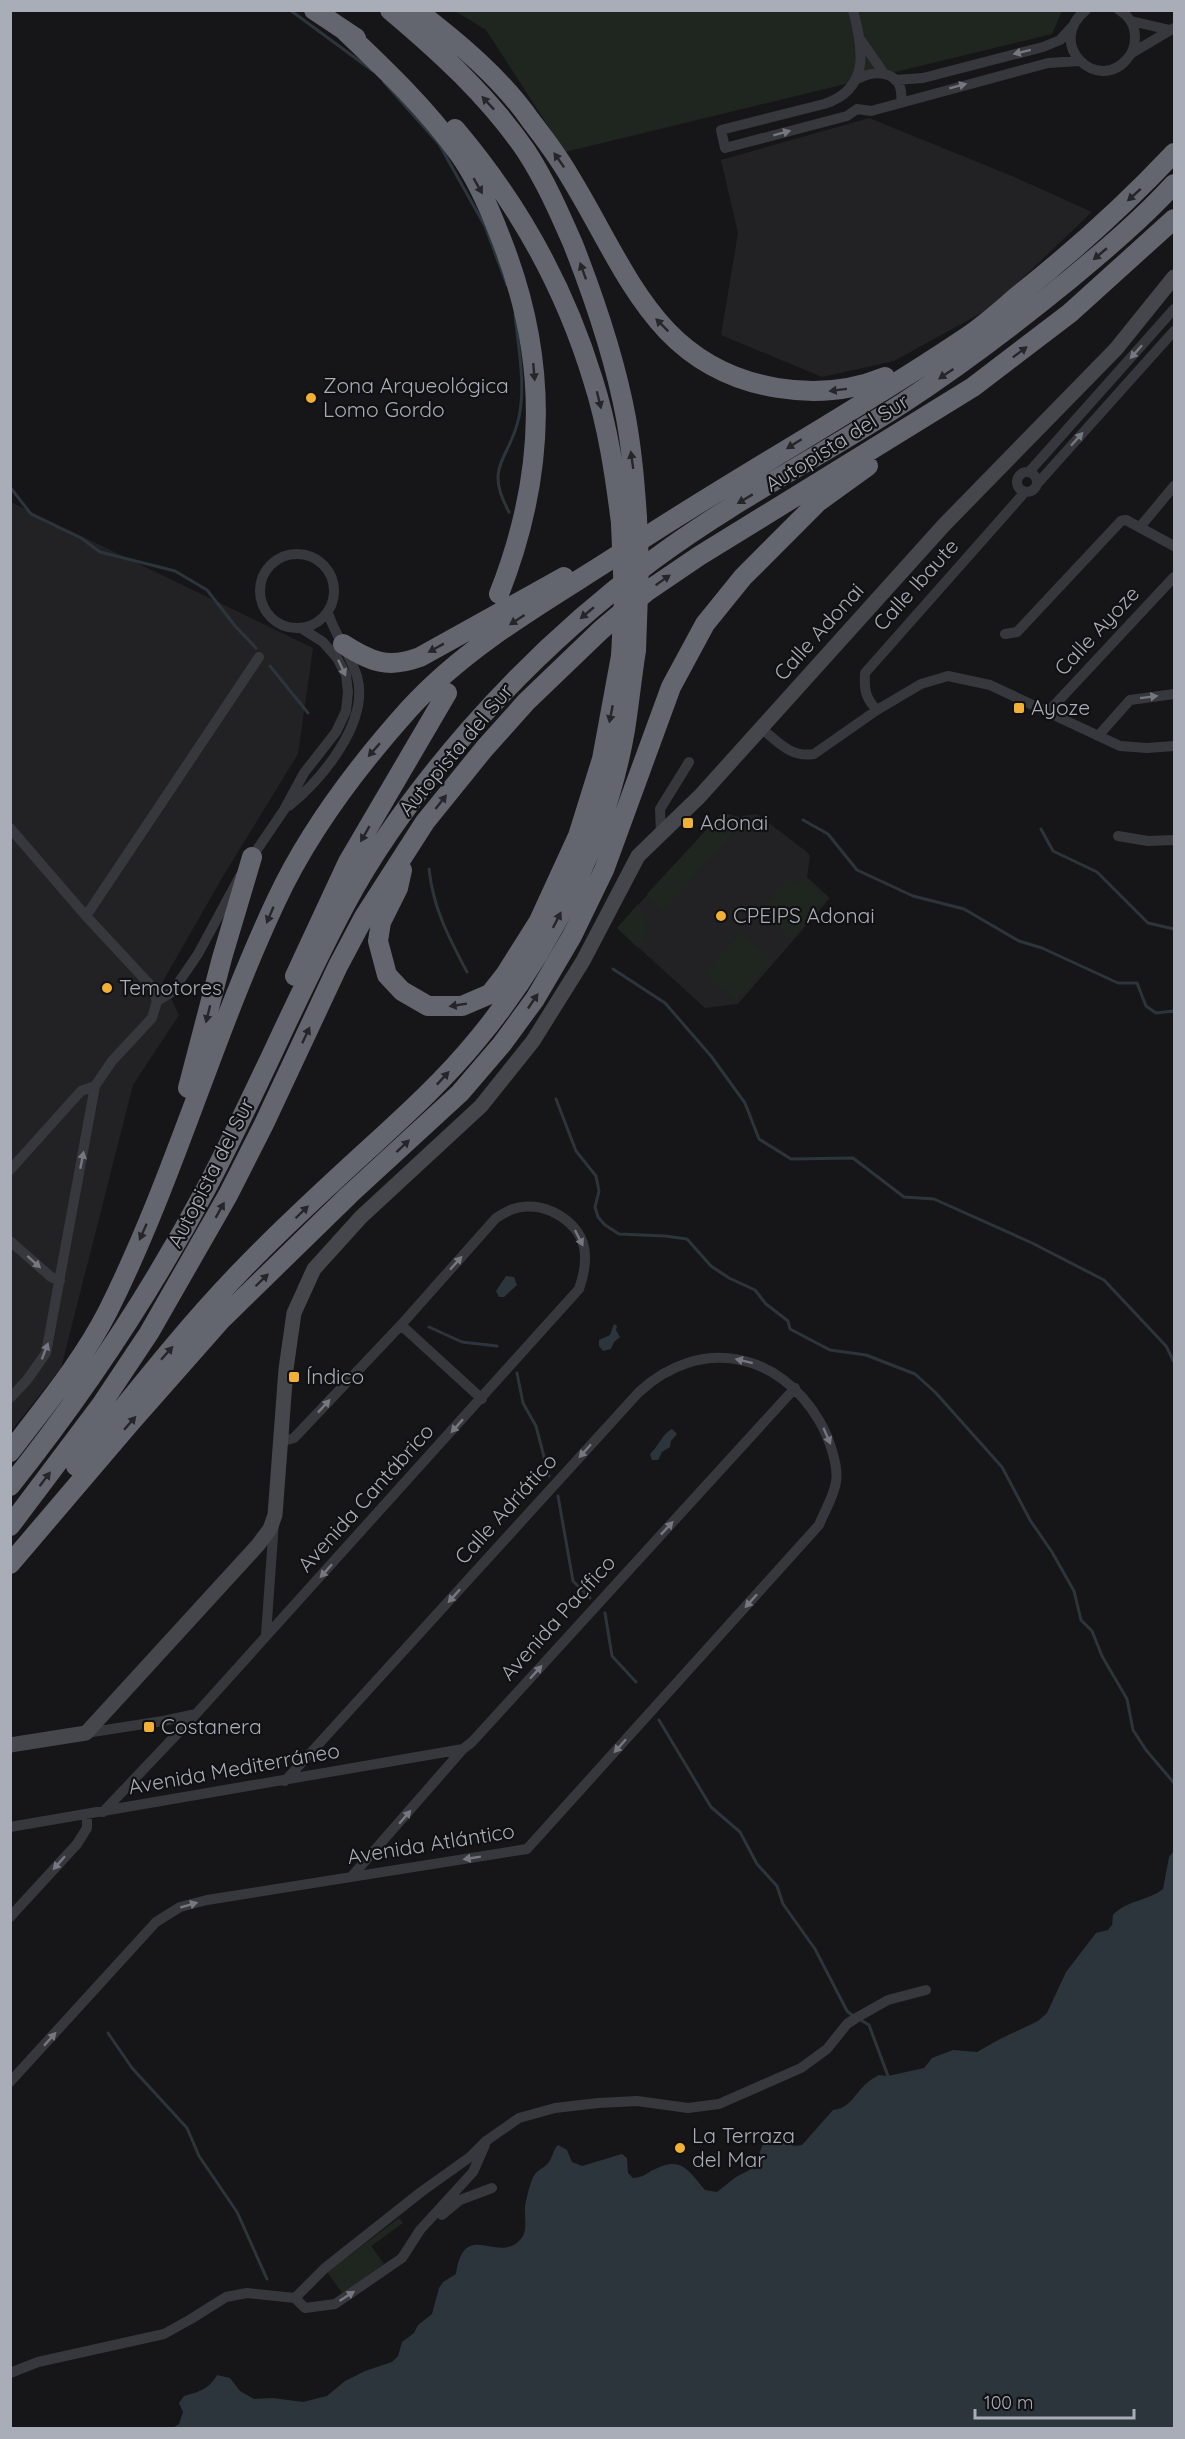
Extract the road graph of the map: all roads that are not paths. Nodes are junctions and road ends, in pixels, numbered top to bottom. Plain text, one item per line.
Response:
1 (314, 10) edge
2 (390, 10) edge
3 (416, 10) edge
4 (853, 10) edge
5 (1119, 10) edge
6 (1085, 11) edge
7 (1131, 21) junction
8 (1072, 27) junction
9 (1173, 29) edge
10 (345, 31) junction
11 (860, 39) junction
12 (1132, 53) junction
13 (1080, 61) junction
14 (883, 72) junction
15 (856, 79) junction
16 (895, 80) junction
17 (848, 92) junction
18 (901, 102) junction
19 (857, 109) junction
20 (1174, 153) edge
21 (1174, 184) edge
22 (1174, 219) edge
23 (1174, 277) edge
24 (1174, 309) edge
25 (1174, 332) edge
26 (1152, 335) junction
27 (969, 336) junction
28 (1163, 345) junction
29 (973, 387) junction
30 (1029, 472) junction
31 (1038, 483) junction
32 (1174, 486) edge
33 (1025, 492) junction
34 (629, 521) junction
35 (1140, 527) junction
36 (654, 531) junction
37 (1174, 546) edge
38 (1174, 577) edge
39 (499, 594) dead end
40 (328, 613) junction
41 (301, 628) junction
42 (1005, 634) dead end
43 (343, 644) junction
44 (628, 653) junction
45 (259, 657) dead end
46 (447, 693) dead end
47 (1174, 694) edge
48 (877, 710) junction
49 (1048, 712) junction
50 (761, 728) junction
51 (1098, 736) junction
52 (1174, 746) edge
53 (689, 762) dead end
54 (284, 810) junction
55 (10, 828) edge
56 (661, 834) junction
57 (1118, 836) dead end
58 (1174, 840) edge
59 (407, 849) junction
60 (252, 857) junction
61 (86, 916) junction
62 (157, 1001) junction
63 (286, 1022) junction
64 (95, 1086) junction
65 (10, 1170) edge
66 (155, 1205) junction
67 (10, 1241) edge
68 (60, 1281) junction
69 (401, 1324) junction
70 (795, 1388) junction
71 (10, 1398) edge
72 (482, 1399) junction
73 (280, 1442) junction
74 (10, 1452) edge
75 (10, 1486) edge
76 (275, 1515) junction
77 (10, 1526) edge
78 (10, 1546) edge
79 (254, 1550) junction
80 (272, 1560) junction
81 (10, 1564) edge
82 (270, 1606) junction
83 (293, 1607) junction
84 (266, 1636) junction
85 (196, 1714) junction
86 (163, 1721) junction
87 (86, 1732) junction
88 (172, 1740) junction
89 (10, 1745) edge
90 (464, 1749) junction
91 (435, 1755) junction
92 (308, 1757) junction
93 (322, 1774) junction
94 (441, 1775) junction
95 (285, 1781) junction
96 (130, 1785) junction
97 (139, 1804) junction
98 (103, 1812) junction
99 (87, 1815) junction
100 (10, 1827) edge
101 (352, 1876) junction
102 (10, 1917) edge
103 (926, 1990) dead end
104 (10, 2082) edge
105 (486, 2141) junction
106 (492, 2188) dead end
107 (420, 2230) junction
108 (295, 2298) junction
109 (10, 2373) edge

1 - 10 highway
34 -> 2 highway
27 -> 3 highway
4 - 11 street
5 - 7 street
6 - 8 street
7 - 9 street
7 - 12 street
8 - 13 street
8 -> 16 street
9 - 12 street
10 -> 34 highway
10 -> 39 highway
11 - 14 street
11 - 15 street
12 - 13 street
18 -> 13 street
14 - 15 street
14 - 16 street
15 - 17 street
16 - 18 street
17 - 19 street
17 -> 19 street
18 - 19 street
20 -> 27 highway
21 -> 63 highway, Autopista del Sur
29 -> 22 highway, Autopista del Sur
23 - 50 street, Calle Adonai
24 - 26 street
25 - 28 street
26 - 28 street
26 -> 30 street
27 -> 36 highway
31 -> 28 street
59 -> 29 highway, Autopista del Sur
81 -> 29 highway
30 - 31 street
30 - 33 street
31 - 33 street
32 - 35 street
33 - 48 street, Calle Ibaute
34 - 44 highway, bridge
35 - 37 street
35 - 42 street
36 -> 43 highway
36 -> 66 highway
38 - 49 street, Calle Ayoze
40 - 41 street
40 - 41 street
40 - 43 street
41 -> 54 street
43 - 54 street
44 -> 59 highway
78 -> 44 highway
45 - 61 street
46 -> 63 highway
51 -> 47 street
48 - 49 street
48 - 50 street
49 - 51 street
50 - 56 street, Calle Adonai
51 - 52 street
53 - 56 street
54 - 60 street
55 - 61 street
56 - 73 street, Calle Adonai
57 - 58 street
77 -> 59 highway, Autopista del Sur
60 - 62 street
60 -> 66 highway
61 - 62 street
62 - 64 street
63 - 75 highway, Autopista del Sur
64 - 65 street
68 -> 64 street
66 -> 74 highway
67 -> 68 street
71 -> 68 street
69 - 72 street
69 -> 72 street, Avenida Cantábrico
73 -> 69 street
90 -> 70 street, Avenida Pacífico
70 -> 92 street, Calle Adriático
70 -> 101 street, Avenida Atlántico
72 -> 83 street, Avenida Cantábrico
73 - 76 street, Calle Adonai
76 - 79 street
76 - 80 street
79 - 80 street
79 - 87 street
80 - 82 street
82 - 83 street
82 - 84 street
83 - 84 street, Avenida Cantábrico
84 - 85 street, Avenida Cantábrico
85 - 86 street
85 - 88 street, Avenida Cantábrico
86 - 87 street
86 - 88 street
87 - 89 street
88 - 96 street, Avenida Cantábrico
90 - 91 street, Avenida Mediterráneo
90 - 94 street, Avenida Pacífico
91 - 93 street, Avenida Mediterráneo
91 - 94 street
92 - 93 street
92 - 95 street, Calle Adriático
93 - 95 street, Avenida Mediterráneo
101 -> 94 street, Avenida Pacífico
95 - 97 street, Avenida Mediterráneo
96 - 97 street
96 - 98 street, Avenida Cantábrico
97 - 98 street, Avenida Mediterráneo
98 - 99 street, Avenida Mediterráneo
99 - 100 street, Avenida Mediterráneo
99 -> 102 street
104 -> 101 street, Avenida Atlántico
103 - 105 street
105 - 107 street
105 - 108 street
106 - 107 street
108 -> 107 street
108 - 109 street

